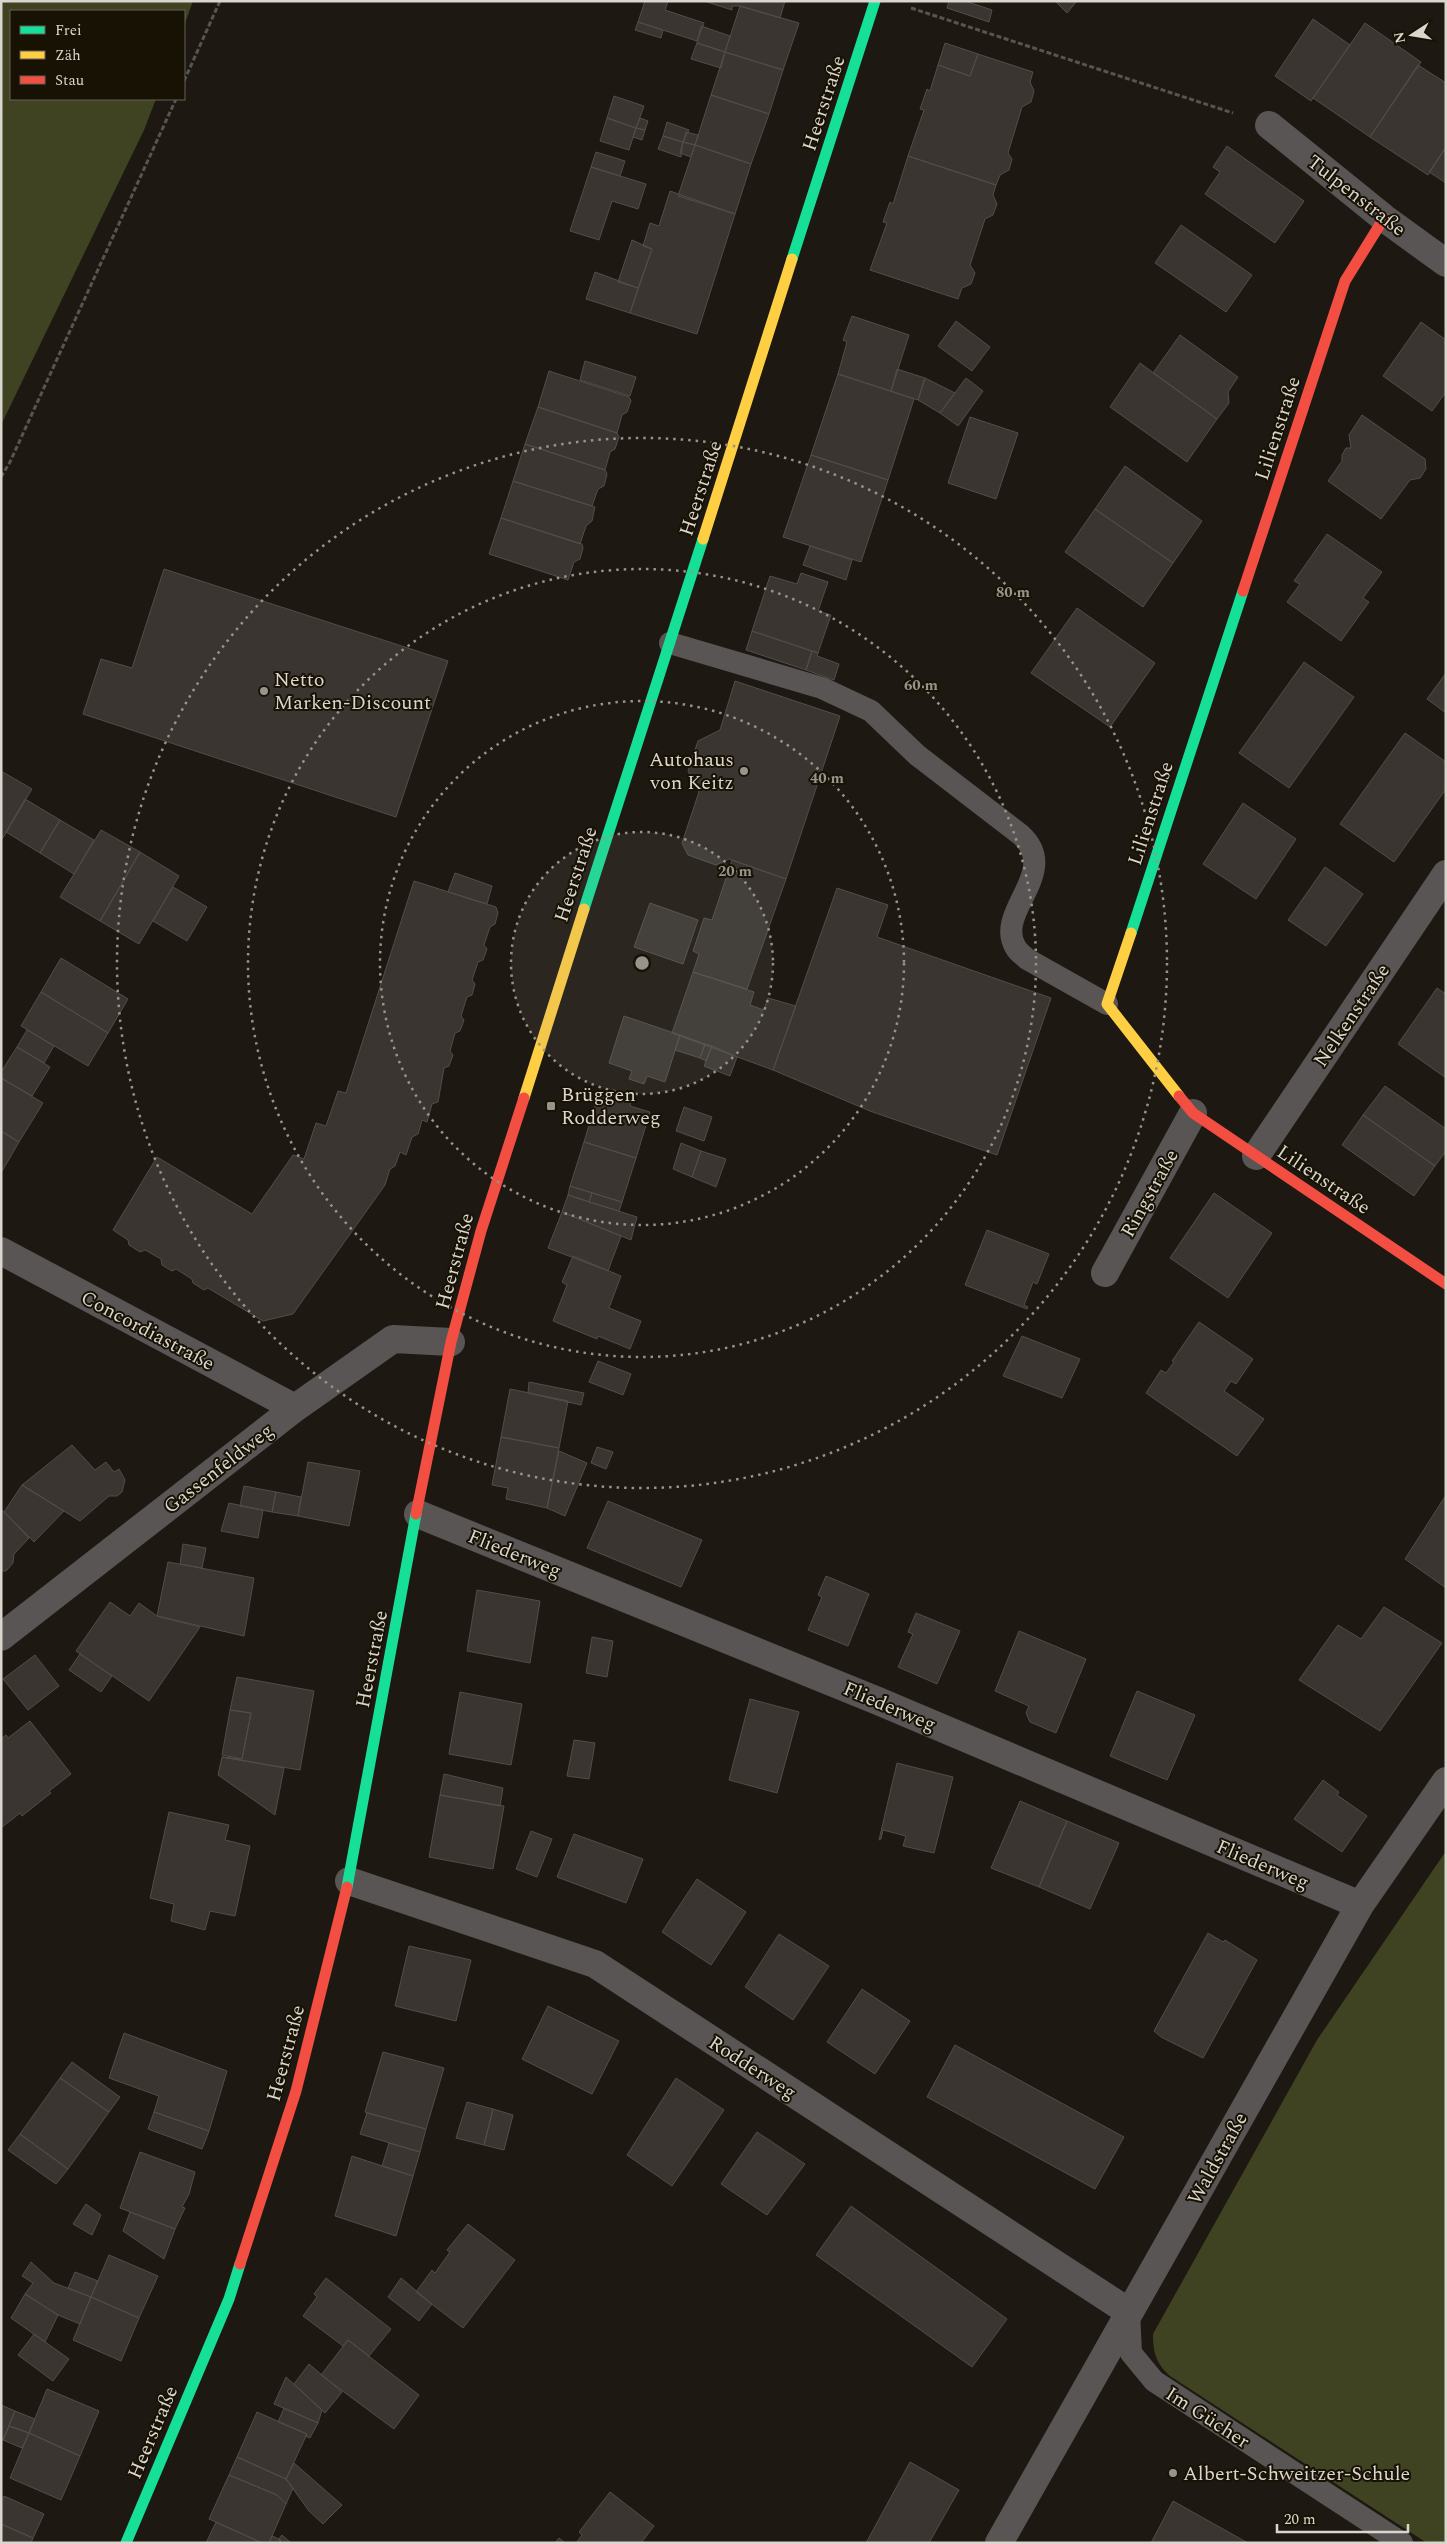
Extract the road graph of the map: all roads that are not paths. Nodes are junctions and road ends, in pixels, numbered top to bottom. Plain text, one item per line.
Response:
1 (876, 1) edge
2 (1269, 125) road end
3 (1384, 218) junction
4 (1446, 262) edge
5 (670, 642) junction
6 (1446, 874) edge
7 (1107, 1004) junction
8 (1193, 1113) junction
9 (1256, 1156) junction
10 (1, 1251) edge
11 (1104, 1273) dead end
12 (1446, 1284) edge
13 (451, 1342) junction
14 (295, 1408) junction
15 (418, 1514) junction
16 (1, 1637) edge
17 (1446, 1781) edge
18 (349, 1881) junction
19 (1360, 1905) junction
20 (1129, 2312) junction
21 (126, 2543) edge
22 (999, 2543) edge
23 (1402, 2543) edge

1 - 5 main road, Heerstraße
2 - 3 street, Tulpenstraße
3 - 4 street, Tulpenstraße
3 - 7 main road, Lilienstraße
5 - 7 lane
5 - 13 main road, Heerstraße
6 - 9 street, Nelkenstraße
7 - 8 main road, Lilienstraße
8 - 9 main road, Lilienstraße
8 - 11 street, Ringstraße
9 - 12 main road, Lilienstraße
10 - 14 street, Concordiastraße
13 - 14 street, Gassenfeldweg
13 - 15 main road, Heerstraße
14 - 16 street, Gassenfeldweg
15 - 18 main road, Heerstraße
15 - 19 street, Fliederweg
17 - 19 street, Waldstraße
18 - 20 street, Rodderweg
18 - 21 main road, Heerstraße
19 - 20 street, Waldstraße
20 - 22 street, Waldstraße
20 - 23 lane, Im Gücher

